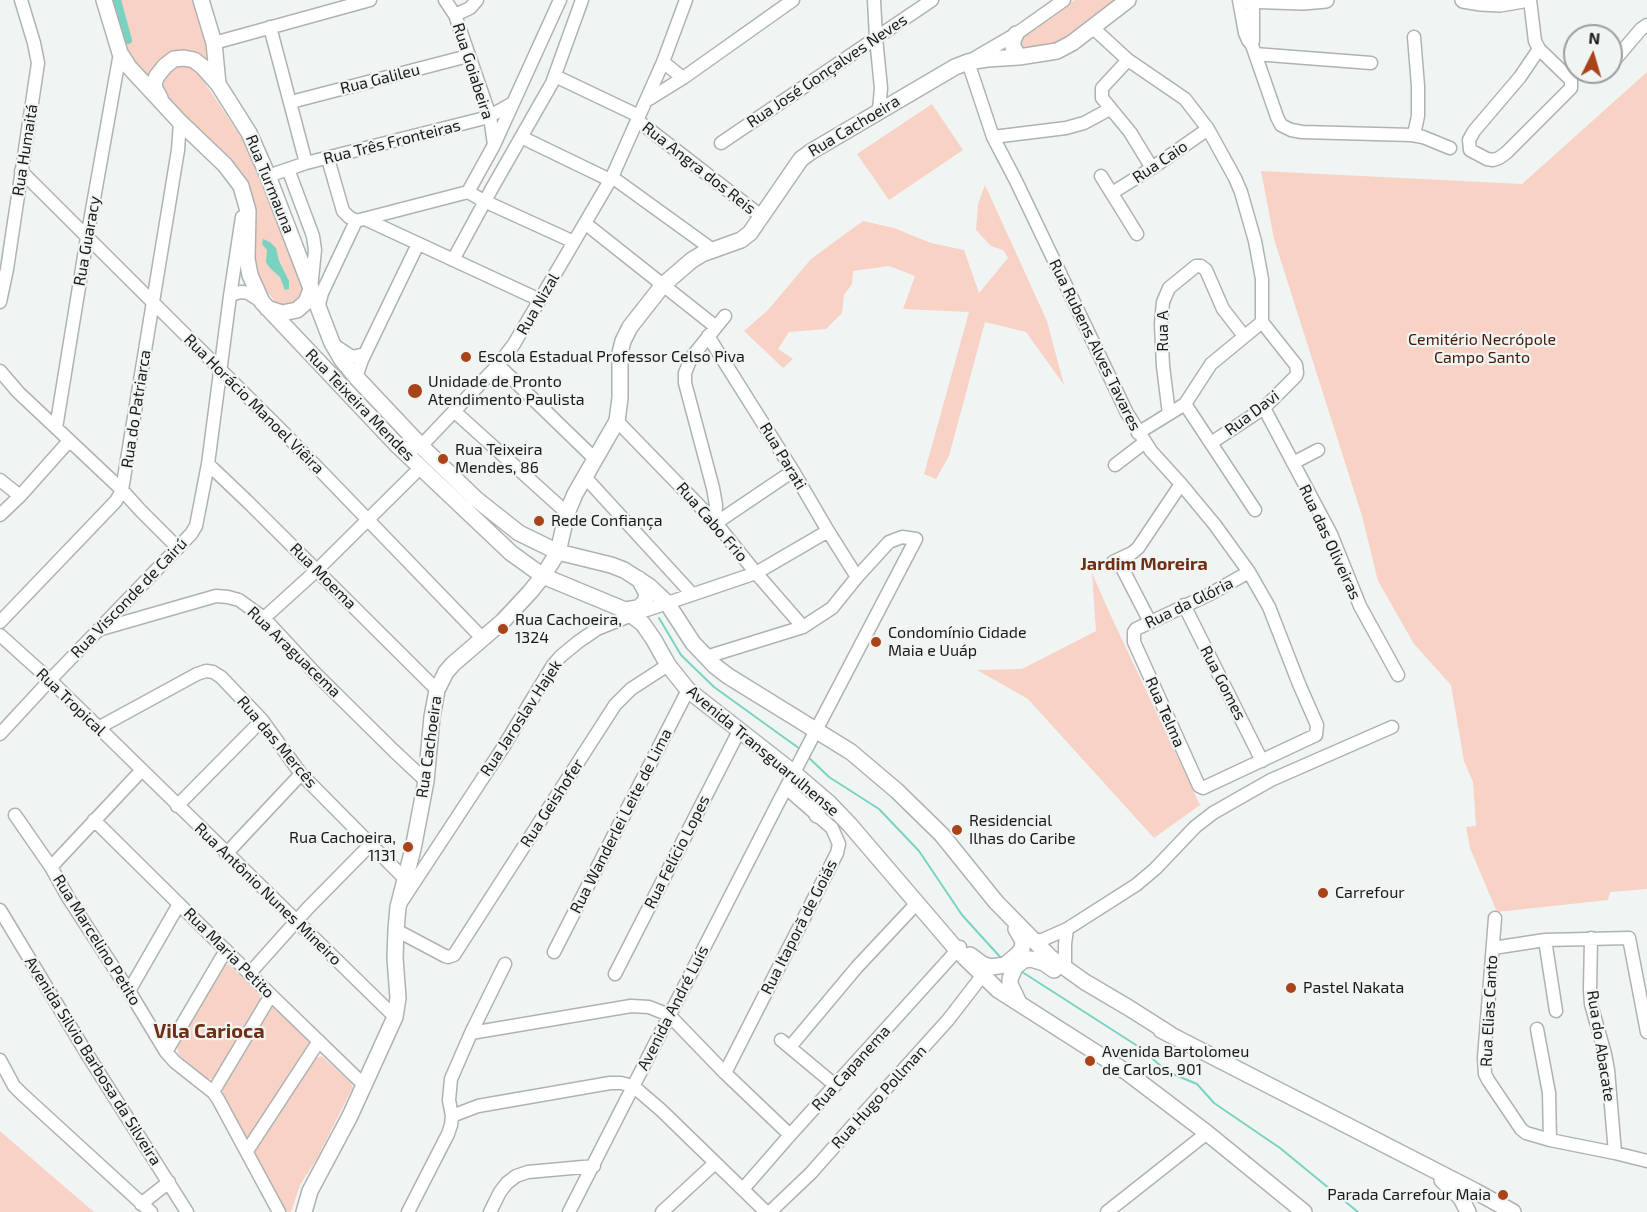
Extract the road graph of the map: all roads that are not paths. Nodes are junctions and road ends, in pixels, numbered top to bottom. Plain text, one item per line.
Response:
1 (21, 0) edge
2 (104, 0) edge
3 (201, 0) edge
4 (370, 0) edge
5 (446, 0) edge
6 (477, 0) edge
7 (560, 0) edge
8 (582, 0) edge
9 (686, 0) edge
10 (793, 0) edge
11 (874, 0) edge
12 (932, 0) edge
13 (1064, 0) edge
14 (1128, 0) edge
15 (1245, 0) edge
16 (1326, 0) edge
17 (1463, 0) edge
18 (1523, 0) edge
19 (1530, 0) edge
20 (1303, 1) edge
21 (1501, 2) edge
22 (455, 15) junction
23 (1647, 25) edge
24 (270, 27) junction
25 (1092, 27) junction
26 (1016, 34) junction
27 (876, 38) junction
28 (1414, 38) dead end
29 (214, 43) junction
30 (1539, 48) junction
31 (1254, 49) junction
32 (1623, 50) edge
33 (120, 53) junction
34 (468, 57) junction
35 (1019, 57) junction
36 (1128, 60) junction
37 (663, 62) junction
38 (968, 62) junction
39 (1371, 63) dead end
40 (555, 76) junction
41 (683, 78) junction
42 (218, 84) junction
43 (881, 88) junction
44 (902, 97) junction
45 (291, 102) junction
46 (645, 102) junction
47 (513, 103) junction
48 (165, 106) junction
49 (1110, 109) junction
50 (879, 111) junction
51 (490, 116) junction
52 (638, 118) junction
53 (180, 122) junction
54 (1208, 129) junction
55 (1412, 135) junction
56 (521, 137) junction
57 (993, 137) junction
58 (197, 138) junction
59 (721, 143) dead end
60 (494, 146) junction
61 (1450, 148) dead end
62 (177, 150) junction
63 (328, 159) junction
64 (306, 163) junction
65 (1152, 168) junction
66 (288, 169) junction
67 (21, 171) junction
68 (268, 176) junction
69 (1101, 176) dead end
70 (611, 178) junction
71 (468, 192) junction
72 (1112, 193) junction
73 (246, 197) junction
74 (484, 201) junction
75 (760, 216) junction
76 (361, 220) junction
77 (586, 224) junction
78 (1137, 234) dead end
79 (87, 238) junction
80 (574, 242) junction
81 (418, 244) junction
82 (713, 250) junction
83 (453, 260) junction
84 (663, 285) junction
85 (230, 296) junction
86 (316, 297) junction
87 (540, 300) junction
88 (0, 302) edge
89 (153, 303) junction
90 (265, 305) junction
91 (725, 316) dead end
92 (1262, 322) junction
93 (712, 331) junction
94 (1244, 336) junction
95 (332, 343) junction
96 (365, 354) junction
97 (498, 365) junction
98 (221, 370) junction
99 (0, 371) edge
100 (356, 377) junction
101 (1185, 404) junction
102 (1264, 408) junction
103 (455, 412) junction
104 (1169, 414) junction
105 (617, 421) junction
106 (56, 428) junction
107 (1141, 438) junction
108 (69, 441) junction
109 (1211, 443) junction
110 (398, 446) junction
111 (422, 446) junction
112 (1318, 450) dead end
113 (595, 459) junction
114 (1293, 463) junction
115 (208, 464) junction
116 (1115, 465) dead end
117 (420, 468) junction
118 (793, 471) junction
119 (585, 477) junction
120 (0, 480) edge
121 (1181, 484) junction
122 (122, 490) junction
123 (20, 496) junction
124 (1255, 510) dead end
125 (567, 513) junction
126 (0, 515) edge
127 (368, 520) junction
128 (716, 523) junction
129 (828, 531) junction
130 (178, 548) junction
131 (558, 552) junction
132 (511, 553) junction
133 (317, 570) junction
134 (624, 570) junction
135 (1249, 572) junction
136 (756, 573) junction
137 (543, 576) junction
138 (857, 577) junction
139 (639, 579) junction
140 (530, 592) junction
141 (692, 594) junction
142 (667, 603) junction
143 (1184, 605) junction
144 (636, 610) junction
145 (264, 618) junction
146 (0, 622) edge
147 (1150, 622) junction
148 (803, 627) junction
149 (100, 630) junction
150 (0, 635) edge
151 (1133, 637) joint
152 (483, 639) junction
153 (706, 657) junction
154 (668, 665) junction
155 (1398, 675) dead end
156 (50, 680) junction
157 (437, 690) junction
158 (688, 690) junction
159 (262, 720) junction
160 (1392, 727) dead end
161 (98, 728) junction
162 (739, 730) junction
163 (816, 730) junction
164 (0, 734) edge
165 (1262, 761) junction
166 (797, 768) junction
167 (141, 771) junction
168 (301, 774) junction
169 (426, 781) junction
170 (814, 790) junction
171 (792, 794) junction
172 (777, 805) junction
173 (177, 806) junction
174 (15, 814) dead end
175 (817, 815) junction
176 (94, 820) junction
177 (416, 836) junction
178 (371, 844) junction
179 (437, 848) junction
180 (226, 854) junction
181 (51, 867) junction
182 (405, 879) junction
183 (917, 903) junction
184 (179, 904) junction
185 (398, 907) junction
186 (0, 910) edge
187 (1008, 915) junction
188 (1495, 918) dead end
189 (297, 922) junction
190 (1067, 929) junction
191 (396, 930) junction
192 (1591, 938) junction
193 (1033, 940) junction
194 (1545, 940) junction
195 (955, 945) junction
196 (1493, 948) junction
197 (226, 950) junction
198 (554, 952) dead end
199 (505, 964) dead end
200 (1065, 969) junction
201 (249, 974) junction
202 (615, 974) dead end
203 (982, 976) junction
204 (129, 991) junction
205 (271, 995) junction
206 (1019, 1003) junction
207 (1556, 1011) dead end
208 (669, 1016) junction
209 (395, 1017) junction
210 (1537, 1029) dead end
211 (1647, 1032) edge
212 (471, 1033) junction
213 (1170, 1034) junction
214 (319, 1041) junction
215 (166, 1052) junction
216 (0, 1060) edge
217 (725, 1073) junction
218 (364, 1085) junction
219 (835, 1085) junction
220 (633, 1086) junction
221 (213, 1092) junction
222 (452, 1116) junction
223 (1207, 1133) junction
224 (790, 1135) junction
225 (1550, 1140) junction
226 (247, 1151) junction
227 (1615, 1153) junction
228 (1405, 1155) junction
229 (1647, 1161) edge
230 (715, 1163) junction
231 (594, 1166) junction
232 (169, 1182) junction
233 (743, 1189) junction
234 (141, 1204) junction
235 (151, 1212) edge
236 (187, 1212) edge
237 (279, 1212) edge
238 (304, 1212) edge
239 (408, 1212) edge
240 (490, 1212) edge
241 (569, 1212) edge
242 (662, 1212) edge
243 (768, 1212) edge
244 (1107, 1212) edge
245 (1304, 1212) edge
246 (1468, 1212) edge
247 (1513, 1212) edge

1 - 67 street, Rua Humaitá
2 - 33 main road
3 - 29 main road
4 - 24 street
5 - 22 street, Rua Goiabeira
6 - 22 street
7 - 47 street
8 - 40 street
9 - 37 street, Rua Nizal
10 - 41 street
11 - 27 street
12 - 27 street, Rua José Gonçalves Neves
13 - 26 street
14 - 25 main road, Rua Cachoeira
15 - 20 main road
15 - 31 street
16 - 20 main road
17 - 21 main road
18 - 21 main road
19 - 30 street
22 - 34 street, Rua Goiabeira
23 - 32 street
24 - 29 street
24 - 45 street
25 - 35 main road, Rua Cachoeira
25 - 36 street
26 - 35 main road
26 - 38 street
27 - 43 street
27 - 59 street, Rua José Gonçalves Neves
28 - 55 street
29 - 42 main road
30 - 30 street
31 - 39 street
31 - 55 street
33 - 48 main road
33 - 79 street, Rua Guaracy
34 - 45 street, Rua Galileu
34 - 51 street, Rua Goiabeira
35 - 38 main road, Rua Cachoeira
36 - 49 street
36 - 54 street
37 - 41 street
37 - 46 street, Rua Nizal
38 - 44 main road, Rua Cachoeira
38 - 57 street, Rua Rubens Alves Tavares
40 - 52 street, Rua Angra dos Reis
40 - 56 street
41 - 46 street
42 - 48 main road, Rua Turmauna
42 - 68 main road, Rua Turmauna
43 - 44 street
43 - 50 street
44 - 50 main road, Rua Cachoeira
45 - 64 street
46 - 52 street, Rua Nizal
47 - 51 street, Rua Três Fronteiras
47 - 60 street
48 - 53 main road
49 - 57 street
49 - 65 street
50 - 75 main road, Rua Cachoeira
51 - 60 street, Rua Goiabeira
51 - 63 street, Rua Três Fronteiras
52 - 70 street, Rua Nizal
52 - 75 street, Rua Angra dos Reis
53 - 58 main road
53 - 62 street, Rua do Patriarca
54 - 65 street, Rua Caio
54 - 92 street
55 - 61 street
56 - 70 street
56 - 74 street
57 - 107 street, Rua Rubens Alves Tavares
58 - 62 street
58 - 73 main road
60 - 71 street
62 - 89 street, Rua do Patriarca
63 - 64 street, Rua Três Fronteiras
63 - 76 street
64 - 66 street, Rua Três Fronteiras
65 - 72 street, Rua Caio
66 - 68 street, Rua Três Fronteiras
66 - 86 street, Rua Turmauna
67 - 79 street, Rua Horácio Manoel Viêira
67 - 88 street, Rua Humaitá
68 - 86 main road, Rua Turmauna
69 - 72 street
70 - 77 street, Rua Nizal
70 - 82 street
71 - 74 street
71 - 76 street
72 - 78 street
73 - 85 street, Rua Visconde de Cairú
73 - 90 main road, Rua Teixeira Mendes
74 - 80 street
74 - 83 street
75 - 82 main road, Rua Cachoeira
76 - 81 street
76 - 86 street
77 - 80 street, Rua Nizal
77 - 84 street, Rua Parati
79 - 89 street, Rua Horácio Manoel Viêira
79 - 106 street, Rua Guaracy
80 - 87 street, Rua Nizal
81 - 83 street
81 - 96 street
82 - 84 main road, Rua Cachoeira
83 - 87 street
84 - 93 street, Rua Parati
84 - 105 main road, Rua Cachoeira
85 - 90 street
85 - 98 street, Rua Visconde de Cairú
86 - 90 main road
86 - 95 main road, Rua Turmauna
87 - 97 street, Rua Nizal
89 - 98 street, Rua Horácio Manoel Viêira
89 - 122 street, Rua do Patriarca
90 - 110 main road, Rua Teixeira Mendes
91 - 93 street
92 - 94 street
92 - 102 street, Rua Davi
93 - 118 street, Rua Parati
93 - 128 street
94 - 101 street
94 - 104 street, Rua A
95 - 96 street
95 - 100 main road, Rua Turmauna
96 - 100 street
97 - 103 street, Rua Nizal
97 - 113 street
98 - 115 street, Rua Visconde de Cairú
98 - 127 street, Rua Horácio Manoel Viêira
99 - 106 street
100 - 111 main road, Rua Teixeira Mendes
101 - 104 street
101 - 109 street
102 - 109 street, Rua Davi
102 - 114 street, Rua das Oliveiras
103 - 111 street, Rua Nizal
103 - 125 street
104 - 107 street
105 - 113 main road, Rua Cachoeira
105 - 128 street, Rua Cabo Frio
106 - 108 street
107 - 116 street
107 - 121 street, Rua Rubens Alves Tavares
108 - 122 street
108 - 123 street
109 - 124 street
110 - 111 street
110 - 117 main road, Rua Teixeira Mendes
111 - 131 main road, Rua Teixeira Mendes
112 - 114 street
113 - 119 main road, Rua Cachoeira
114 - 155 street, Rua das Oliveiras
115 - 130 street, Rua Visconde de Cairú
115 - 133 street, Rua Moema
117 - 127 street
117 - 132 main road, Rua Teixeira Mendes
118 - 128 street
118 - 129 street, Rua Parati
119 - 125 main road, Rua Cachoeira
119 - 141 street
120 - 123 street
121 - 135 street, Rua Rubens Alves Tavares
121 - 147 street
122 - 130 street
122 - 146 street, Rua do Patriarca
123 - 126 street
125 - 131 main road, Rua Cachoeira
127 - 133 street
127 - 152 street, Rua Horácio Manoel Viêira
128 - 136 street, Rua Cabo Frio
129 - 136 street, Rua Jaroslav Hajek
129 - 138 street, Rua Parati
130 - 149 street, Rua Visconde de Cairú
131 - 134 main road, Avenida Transguarulhense
131 - 137 main road, Rua Cachoeira
132 - 137 main road, Rua Teixeira Mendes
132 - 140 main road
133 - 145 street
133 - 157 street, Rua Moema
134 - 137 main road
134 - 139 main road, Avenida Transguarulhense
135 - 143 street, Rua da Glória
135 - 165 street, Rua Rubens Alves Tavares
136 - 141 street, Rua Jaroslav Hajek
136 - 148 street, Rua Cabo Frio
137 - 140 main road, Rua Cachoeira
137 - 144 main road, Avenida Transguarulhense
138 - 148 street
138 - 163 street, Avenida André Luís
139 - 142 main road, Avenida Transguarulhense
139 - 144 main road
140 - 152 main road, Rua Cachoeira
141 - 142 street, Rua Jaroslav Hajek
142 - 144 street, Rua Jaroslav Hajek
142 - 153 main road, Avenida Transguarulhense
143 - 147 street, Rua da Glória
143 - 165 street, Rua Gomes
144 - 154 main road, Avenida Transguarulhense
144 - 179 street, Rua Jaroslav Hajek
145 - 149 street, Rua Araguacema
145 - 169 street, Rua Araguacema
147 - 151 street, Rua da Glória
148 - 153 street
149 - 156 street, Rua Visconde de Cairú
150 - 156 street, Rua Tropical
151 - 165 street, Rua Telma
152 - 157 main road, Rua Cachoeira
153 - 163 main road, Avenida Transguarulhense
154 - 158 main road, Avenida Transguarulhense
154 - 191 street, Rua Geishofer
156 - 161 street, Rua Tropical
156 - 164 street, Rua Visconde de Cairú
157 - 169 main road, Rua Cachoeira
158 - 162 main road, Avenida Transguarulhense
158 - 198 street, Rua Wanderlei Leite de Lima
159 - 161 street, Rua das Mercês
159 - 168 street, Rua das Mercês
159 - 173 street
160 - 190 street
161 - 167 street, Rua Tropical
162 - 166 main road, Avenida Transguarulhense
162 - 202 street, Rua Felício Lopes
163 - 166 street, Avenida André Luís
163 - 187 main road, Avenida Transguarulhense
166 - 170 main road, Avenida Transguarulhense
166 - 172 street, Avenida André Luís
167 - 173 street, Rua Antônio Nunes Mineiro
167 - 176 street
168 - 178 street, Rua das Mercês
168 - 180 street
169 - 177 main road, Rua Cachoeira
170 - 171 street, Avenida André Luís
170 - 175 main road
170 - 183 main road, Avenida Transguarulhense
171 - 172 street, Avenida André Luís
171 - 175 street, Rua Itaporã de Goiás
172 - 208 street, Avenida André Luís
173 - 180 street, Rua Antônio Nunes Mineiro
174 - 181 street, Rua Marcelino Petito
175 - 217 street, Rua Itaporã de Goiás
176 - 181 street
176 - 184 street, Rua Maria Petito
177 - 179 street
177 - 182 main road, Rua Cachoeira
178 - 182 street, Rua das Mercês
178 - 189 street
179 - 185 street, Rua Jaroslav Hajek
180 - 189 street, Rua Antônio Nunes Mineiro
181 - 204 street, Rua Marcelino Petito
182 - 185 main road, Rua Cachoeira
183 - 195 main road, Avenida Transguarulhense
183 - 219 street
184 - 197 street, Rua Maria Petito
184 - 204 street
185 - 191 main road, Rua Cachoeira
186 - 232 street, Avenida Silvio Barbosa da Silveira
187 - 193 main road
187 - 195 main road
188 - 196 street, Rua Elias Canto
189 - 201 street
189 - 209 street, Rua Antônio Nunes Mineiro
190 - 193 street
190 - 200 street
191 - 209 main road, Rua Cachoeira
192 - 194 street
192 - 211 street
192 - 227 street, Rua do Abacate
193 - 200 main road
194 - 196 street
194 - 207 street
195 - 203 main road, Avenida Transguarulhense
195 - 219 street, Rua Capanema
196 - 225 street, Rua Elias Canto
197 - 201 street, Rua Maria Petito
197 - 215 street
199 - 212 street
200 - 213 main road
201 - 205 street, Rua Maria Petito
203 - 206 main road, Avenida Transguarulhense
203 - 243 street, Rua Hugo Pollman
204 - 215 street, Rua Marcelino Petito
205 - 214 street, Rua Maria Petito
205 - 221 street
206 - 213 main road
206 - 223 main road, Avenida Transguarulhense
208 - 212 street
208 - 217 street
208 - 220 street, Avenida André Luís
209 - 218 main road, Rua Cachoeira
210 - 225 street
212 - 222 street
213 - 228 main road
214 - 218 street, Rua Maria Petito
214 - 226 street
215 - 221 street, Rua Marcelino Petito
216 - 234 street
217 - 224 street
218 - 238 main road, Rua Cachoeira
219 - 224 street, Rua Capanema
220 - 222 street
220 - 230 street
220 - 231 street, Avenida André Luís
221 - 226 street, Rua Marcelino Petito
222 - 239 street
223 - 244 street
223 - 245 main road, Avenida Transguarulhense
224 - 233 street, Rua Capanema
225 - 227 street
226 - 237 street, Rua Marcelino Petito
227 - 229 street
228 - 246 main road
228 - 247 main road
230 - 233 street
230 - 242 street
231 - 240 street
231 - 241 street, Avenida André Luís
232 - 234 street
232 - 236 street, Avenida Silvio Barbosa da Silveira
233 - 243 street
234 - 235 street

